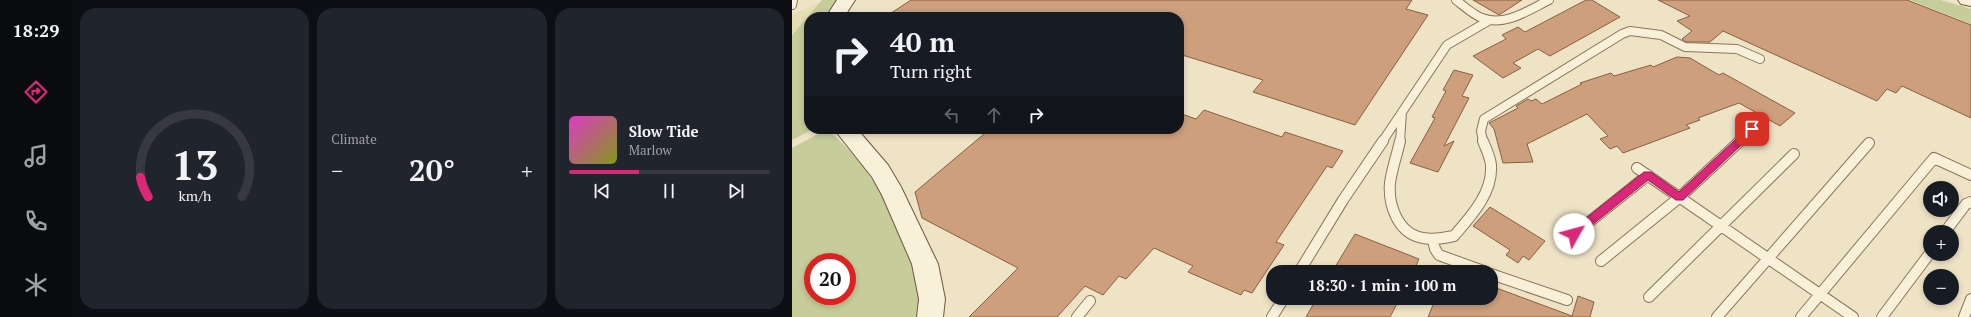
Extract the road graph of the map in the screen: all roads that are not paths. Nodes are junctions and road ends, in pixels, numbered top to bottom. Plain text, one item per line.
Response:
1 (793, 0) edge
2 (846, 0) edge
3 (1456, 0) edge
4 (1549, 0) edge
5 (1967, 0) edge
6 (1971, 1) edge
7 (792, 5) edge
8 (838, 12) edge
9 (1490, 20) junction
10 (1760, 59) dead end
11 (1402, 112) junction
12 (1752, 129) dead end
13 (849, 134) edge
14 (1869, 143) dead end
15 (1794, 154) dead end
16 (1637, 168) dead end
17 (1648, 175) junction
18 (1971, 175) edge
19 (1680, 197) junction
20 (1971, 202) edge
21 (1951, 225) edge
22 (1721, 226) junction
23 (1574, 234) dead end
24 (1433, 240) junction
25 (1768, 258) junction
26 (1601, 260) dead end
27 (1924, 261) edge
28 (1303, 265) edge
29 (1467, 265) edge
30 (1498, 276) edge
31 (1820, 294) junction
32 (1649, 297) dead end
33 (1971, 299) edge
34 (1567, 300) dead end
35 (1090, 301) dead end
36 (1280, 305) edge
37 (930, 317) edge
38 (1077, 317) edge
39 (1272, 317) edge
40 (1716, 317) edge
41 (1801, 317) edge
42 (1853, 317) edge
43 (1882, 317) edge
44 (1964, 317) edge

1 - 7 lane
2 - 8 street
3 - 9 lane
4 - 9 lane
5 - 6 street
9 - 11 lane
10 - 24 lane
11 - 24 lane
11 - 28 lane
12 - 19 lane
13 - 37 street
14 - 25 lane
15 - 22 lane
16 - 17 lane
17 - 19 lane
17 - 23 lane
18 - 31 lane
19 - 22 lane
19 - 26 lane
20 - 21 lane
22 - 25 lane
22 - 32 lane
24 - 29 lane
25 - 31 lane
25 - 40 lane
27 - 43 lane
30 - 34 lane
31 - 41 lane
31 - 42 lane
33 - 44 lane
35 - 38 lane
36 - 39 lane

